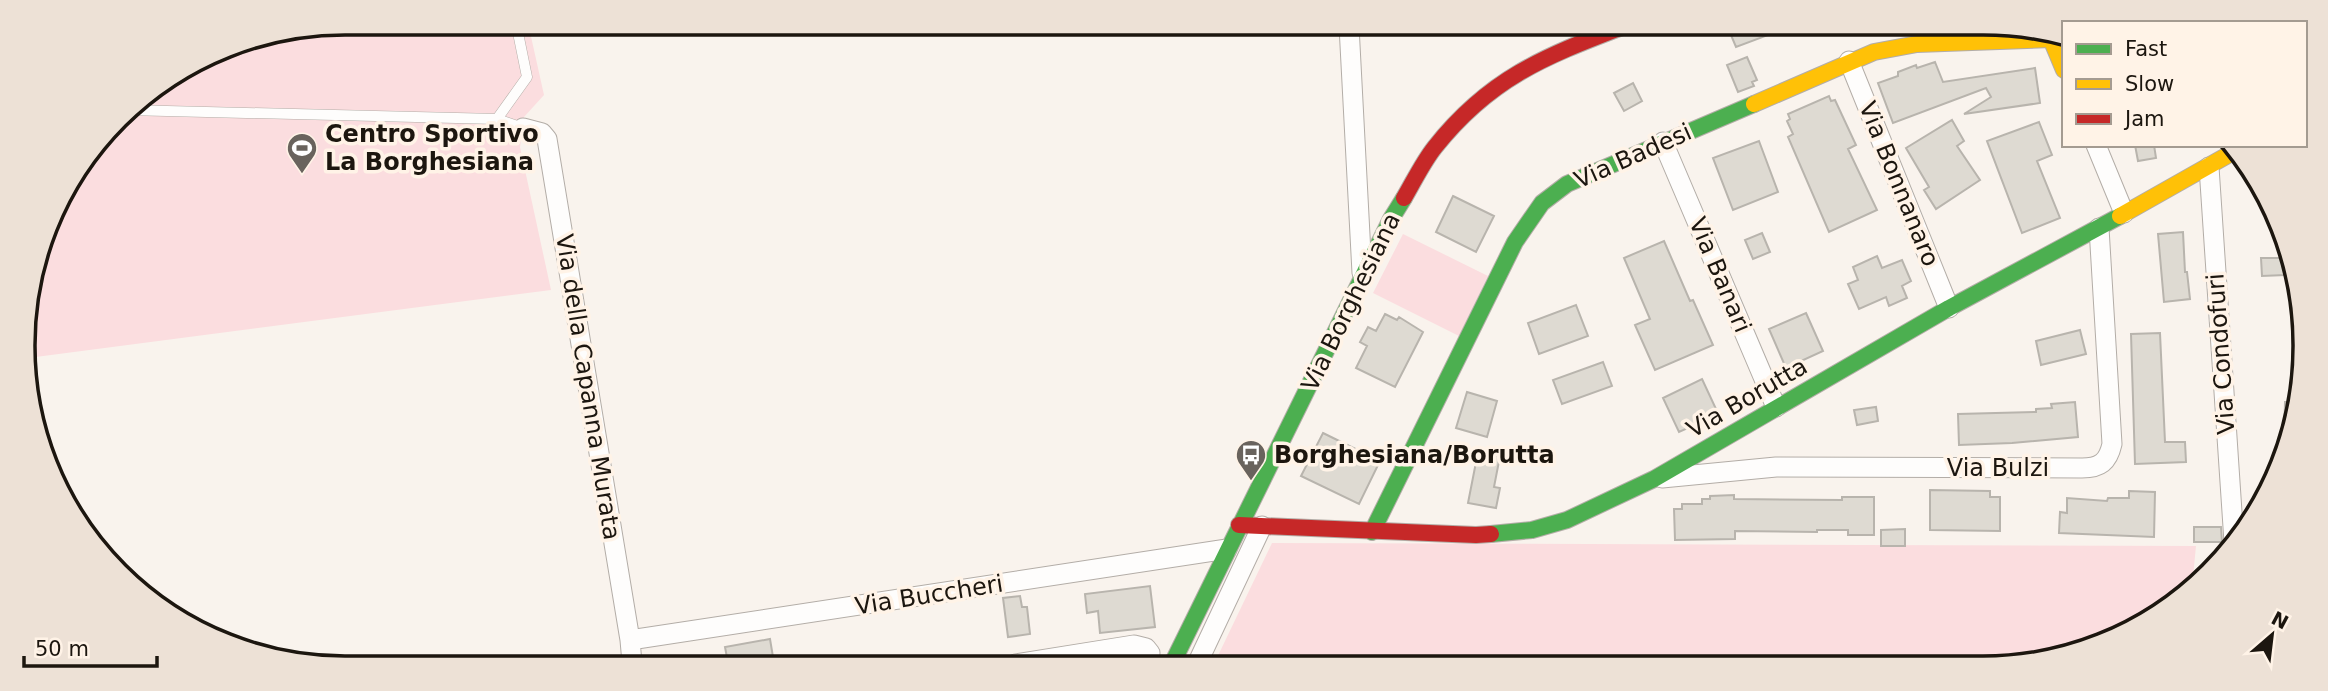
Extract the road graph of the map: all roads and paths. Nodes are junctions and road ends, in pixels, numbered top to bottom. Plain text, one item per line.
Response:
1 (518, 35) edge
2 (1349, 35) edge
3 (1601, 35) edge
4 (2035, 40) edge
5 (1849, 61) junction
6 (143, 110) edge
7 (497, 119) junction
8 (523, 128) joint
9 (1664, 142) junction
10 (2097, 147) edge
11 (2228, 155) edge
12 (2209, 167) junction
13 (2124, 213) junction
14 (2099, 228) junction
15 (1362, 278) junction
16 (1949, 307) junction
17 (1776, 407) junction
18 (1654, 479) junction
19 (1239, 525) junction
20 (1262, 526) junction
21 (2233, 529) edge
22 (1372, 532) junction
23 (1227, 549) junction
24 (630, 640) junction
25 (631, 656) edge
26 (1066, 656) edge
27 (1147, 656) edge
28 (1175, 656) edge
29 (1201, 656) edge

1 - 7 lane
2 - 15 street
3 - 15 street, Via Borghesiana
4 - 5 street, Via Badesi
5 - 9 street, Via Badesi
5 - 16 street, Via Bonnanaro
6 - 7 lane
7 - 8 lane
8 - 24 street, Via della Capanna Murata
9 - 17 street, Via Banari
9 - 22 street, Via Badesi
10 - 13 street
11 - 12 street, Via Borutta
12 - 13 street, Via Borutta
12 - 21 street, Via Condofuri
13 - 14 street, Via Borutta
14 - 16 street, Via Borutta
14 - 18 street, Via Bulzi
15 - 19 street, Via Borghesiana
16 - 17 street, Via Borutta
17 - 18 street, Via Borutta
18 - 22 street, Via Borutta
19 - 20 street, Via Borutta
19 - 23 street, Via Borghesiana
20 - 22 street, Via Borutta
20 - 29 street
23 - 24 street, Via Buccheri
23 - 28 street, Via Borghesiana
24 - 25 street, Via della Capanna Murata
26 - 27 street

